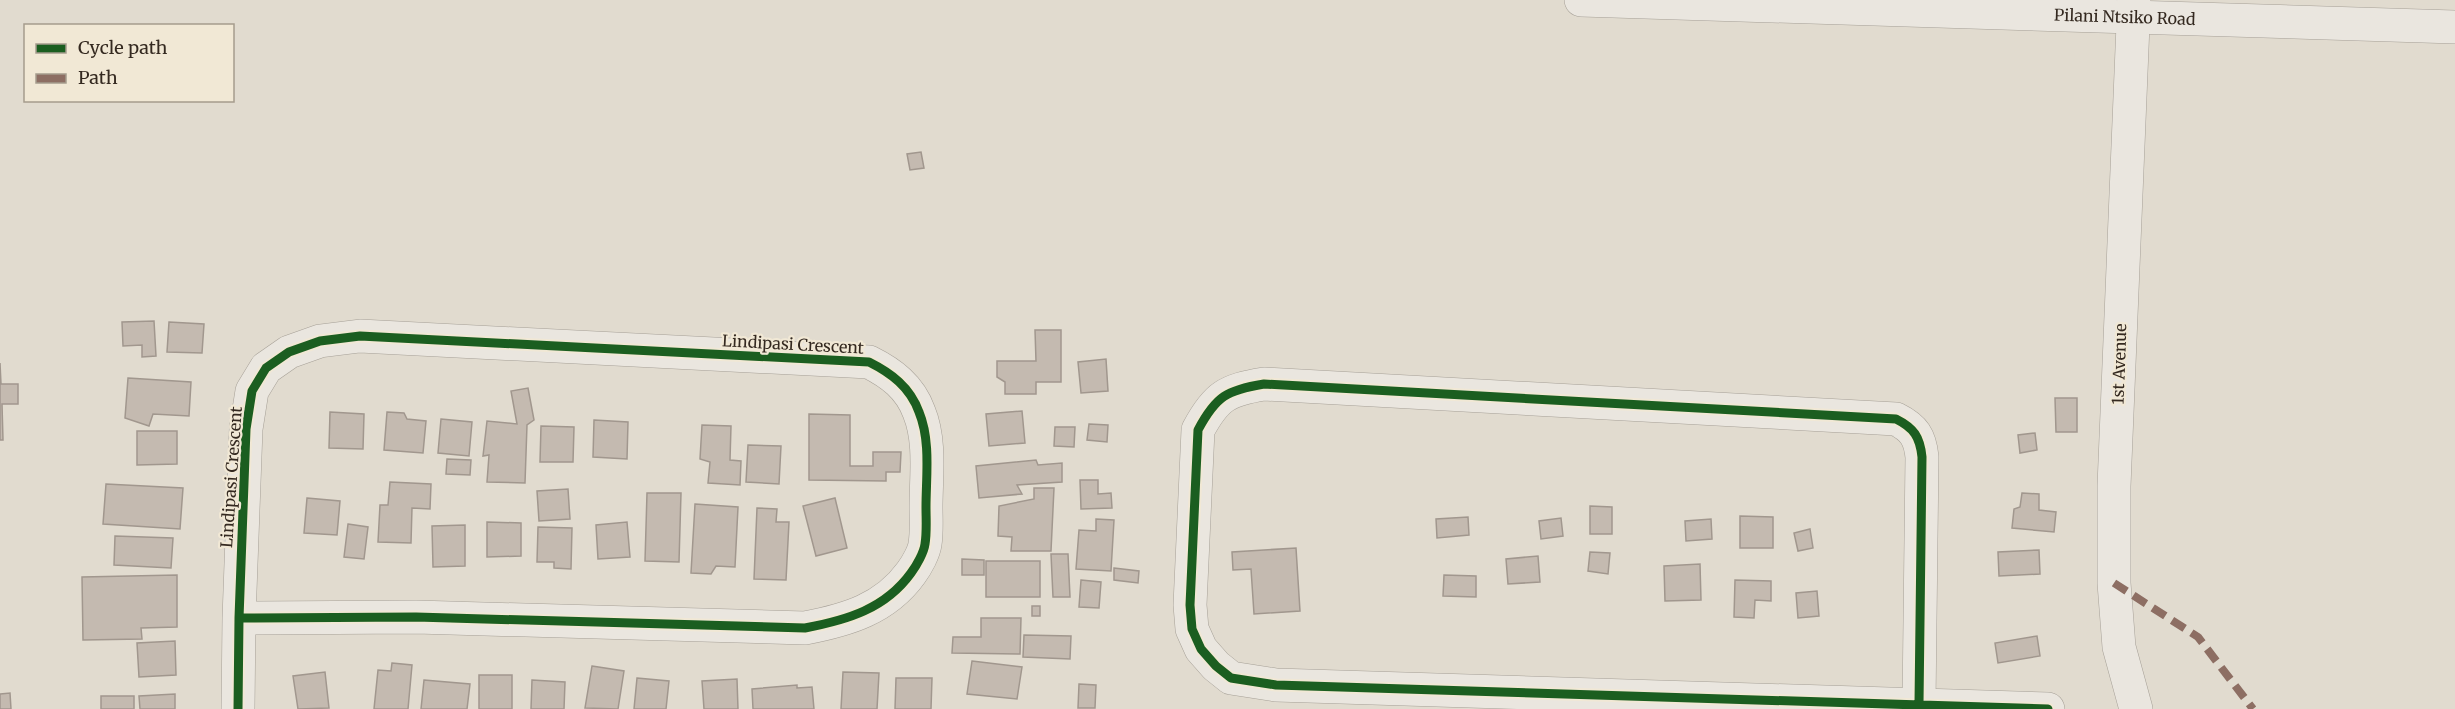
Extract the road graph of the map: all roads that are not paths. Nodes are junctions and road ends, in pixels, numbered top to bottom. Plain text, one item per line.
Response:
1 (1581, 0) edge
2 (1815, 4) edge
3 (2134, 9) edge
4 (2455, 27) edge
5 (239, 618) junction
6 (1919, 704) junction
7 (238, 709) edge
8 (2048, 709) edge
9 (2136, 709) edge

1 - 2 street, Pilani Ntsiko Road
2 - 3 street, Pilani Ntsiko Road
3 - 4 street, Pilani Ntsiko Road
3 - 9 street, 1st Avenue
5 - 5 street, Lindipasi Crescent
5 - 7 street, Lindipasi Crescent
6 - 6 street
6 - 8 street

